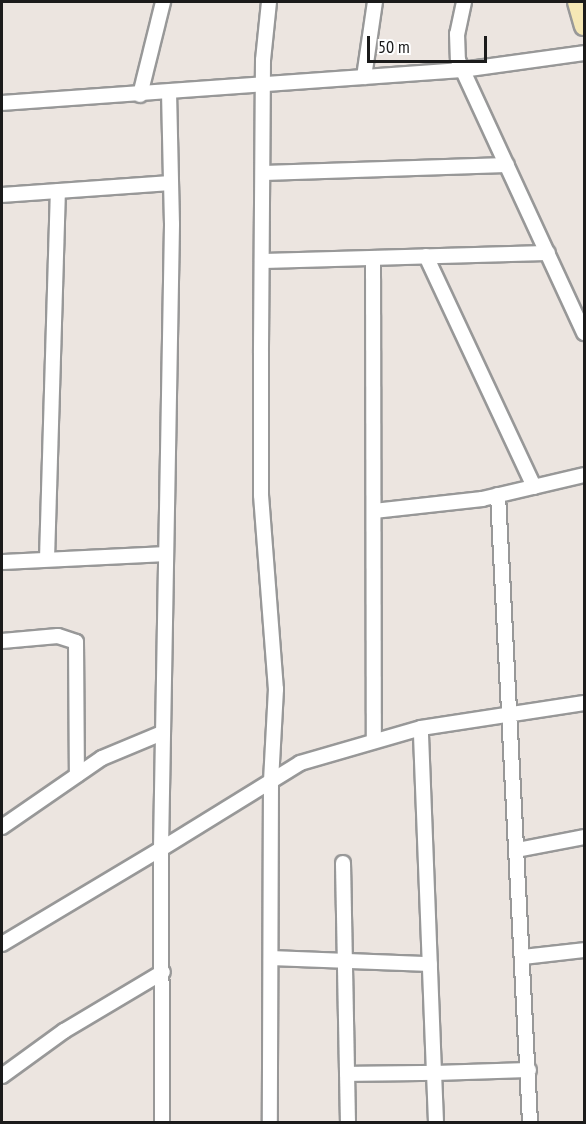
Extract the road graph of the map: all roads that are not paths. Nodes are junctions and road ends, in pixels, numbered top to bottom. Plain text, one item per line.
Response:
1 (163, 2) edge
2 (269, 2) edge
3 (375, 2) edge
4 (464, 2) edge
5 (577, 2) edge
6 (585, 26) edge
7 (585, 53) edge
8 (462, 70) junction
9 (364, 77) junction
10 (263, 85) junction
11 (169, 94) junction
12 (140, 95) junction
13 (2, 103) edge
14 (507, 165) junction
15 (263, 173) junction
16 (171, 183) junction
17 (58, 191) junction
18 (2, 195) edge
19 (548, 253) junction
20 (426, 256) junction
21 (374, 258) junction
22 (262, 261) junction
23 (585, 333) edge
24 (585, 475) edge
25 (534, 487) junction
26 (498, 495) junction
27 (374, 511) junction
28 (165, 554) junction
29 (47, 559) junction
30 (2, 562) edge
31 (2, 641) edge
32 (585, 703) edge
33 (509, 715) junction
34 (421, 728) junction
35 (162, 733) junction
36 (374, 739) junction
37 (78, 775) junction
38 (271, 781) junction
39 (2, 827) edge
40 (585, 837) edge
41 (161, 849) junction
42 (517, 850) junction
43 (343, 863) dead end
44 (2, 944) edge
45 (585, 950) edge
46 (523, 957) junction
47 (271, 958) junction
48 (345, 961) junction
49 (430, 964) junction
50 (163, 972) junction
51 (528, 1071) junction
52 (434, 1073) junction
53 (347, 1074) junction
54 (2, 1076) edge
55 (162, 1122) edge
56 (270, 1122) edge
57 (348, 1122) edge
58 (436, 1122) edge
59 (530, 1122) edge

1 - 12 street
2 - 10 street
3 - 9 street
4 - 8 street
5 - 6 main road
7 - 8 street
8 - 9 street
8 - 14 street
9 - 10 street
10 - 11 street
10 - 15 street
11 - 12 street
11 - 16 street
12 - 13 street
14 - 15 street
14 - 19 street
15 - 22 street
16 - 17 street
16 - 28 street
17 - 18 street
17 - 29 street
19 - 20 street
19 - 23 street
20 - 21 street
20 - 25 street
21 - 22 street
21 - 27 street
22 - 38 street
24 - 25 street
25 - 26 street
26 - 27 street
26 - 33 street
27 - 36 street
28 - 29 street
28 - 35 street
29 - 30 street
31 - 37 street
32 - 33 street
33 - 34 street
33 - 42 street
34 - 36 street
34 - 49 street
35 - 37 street
35 - 41 street
36 - 38 street
37 - 39 street
38 - 41 street
38 - 47 street
40 - 42 street
41 - 44 street
41 - 50 street
42 - 46 street
43 - 48 street
45 - 46 street
46 - 51 street
47 - 48 street
47 - 56 street
48 - 49 street
48 - 53 street
49 - 52 street
50 - 54 street
50 - 55 street
51 - 52 street
51 - 59 street
52 - 53 street
52 - 58 street
53 - 57 street

